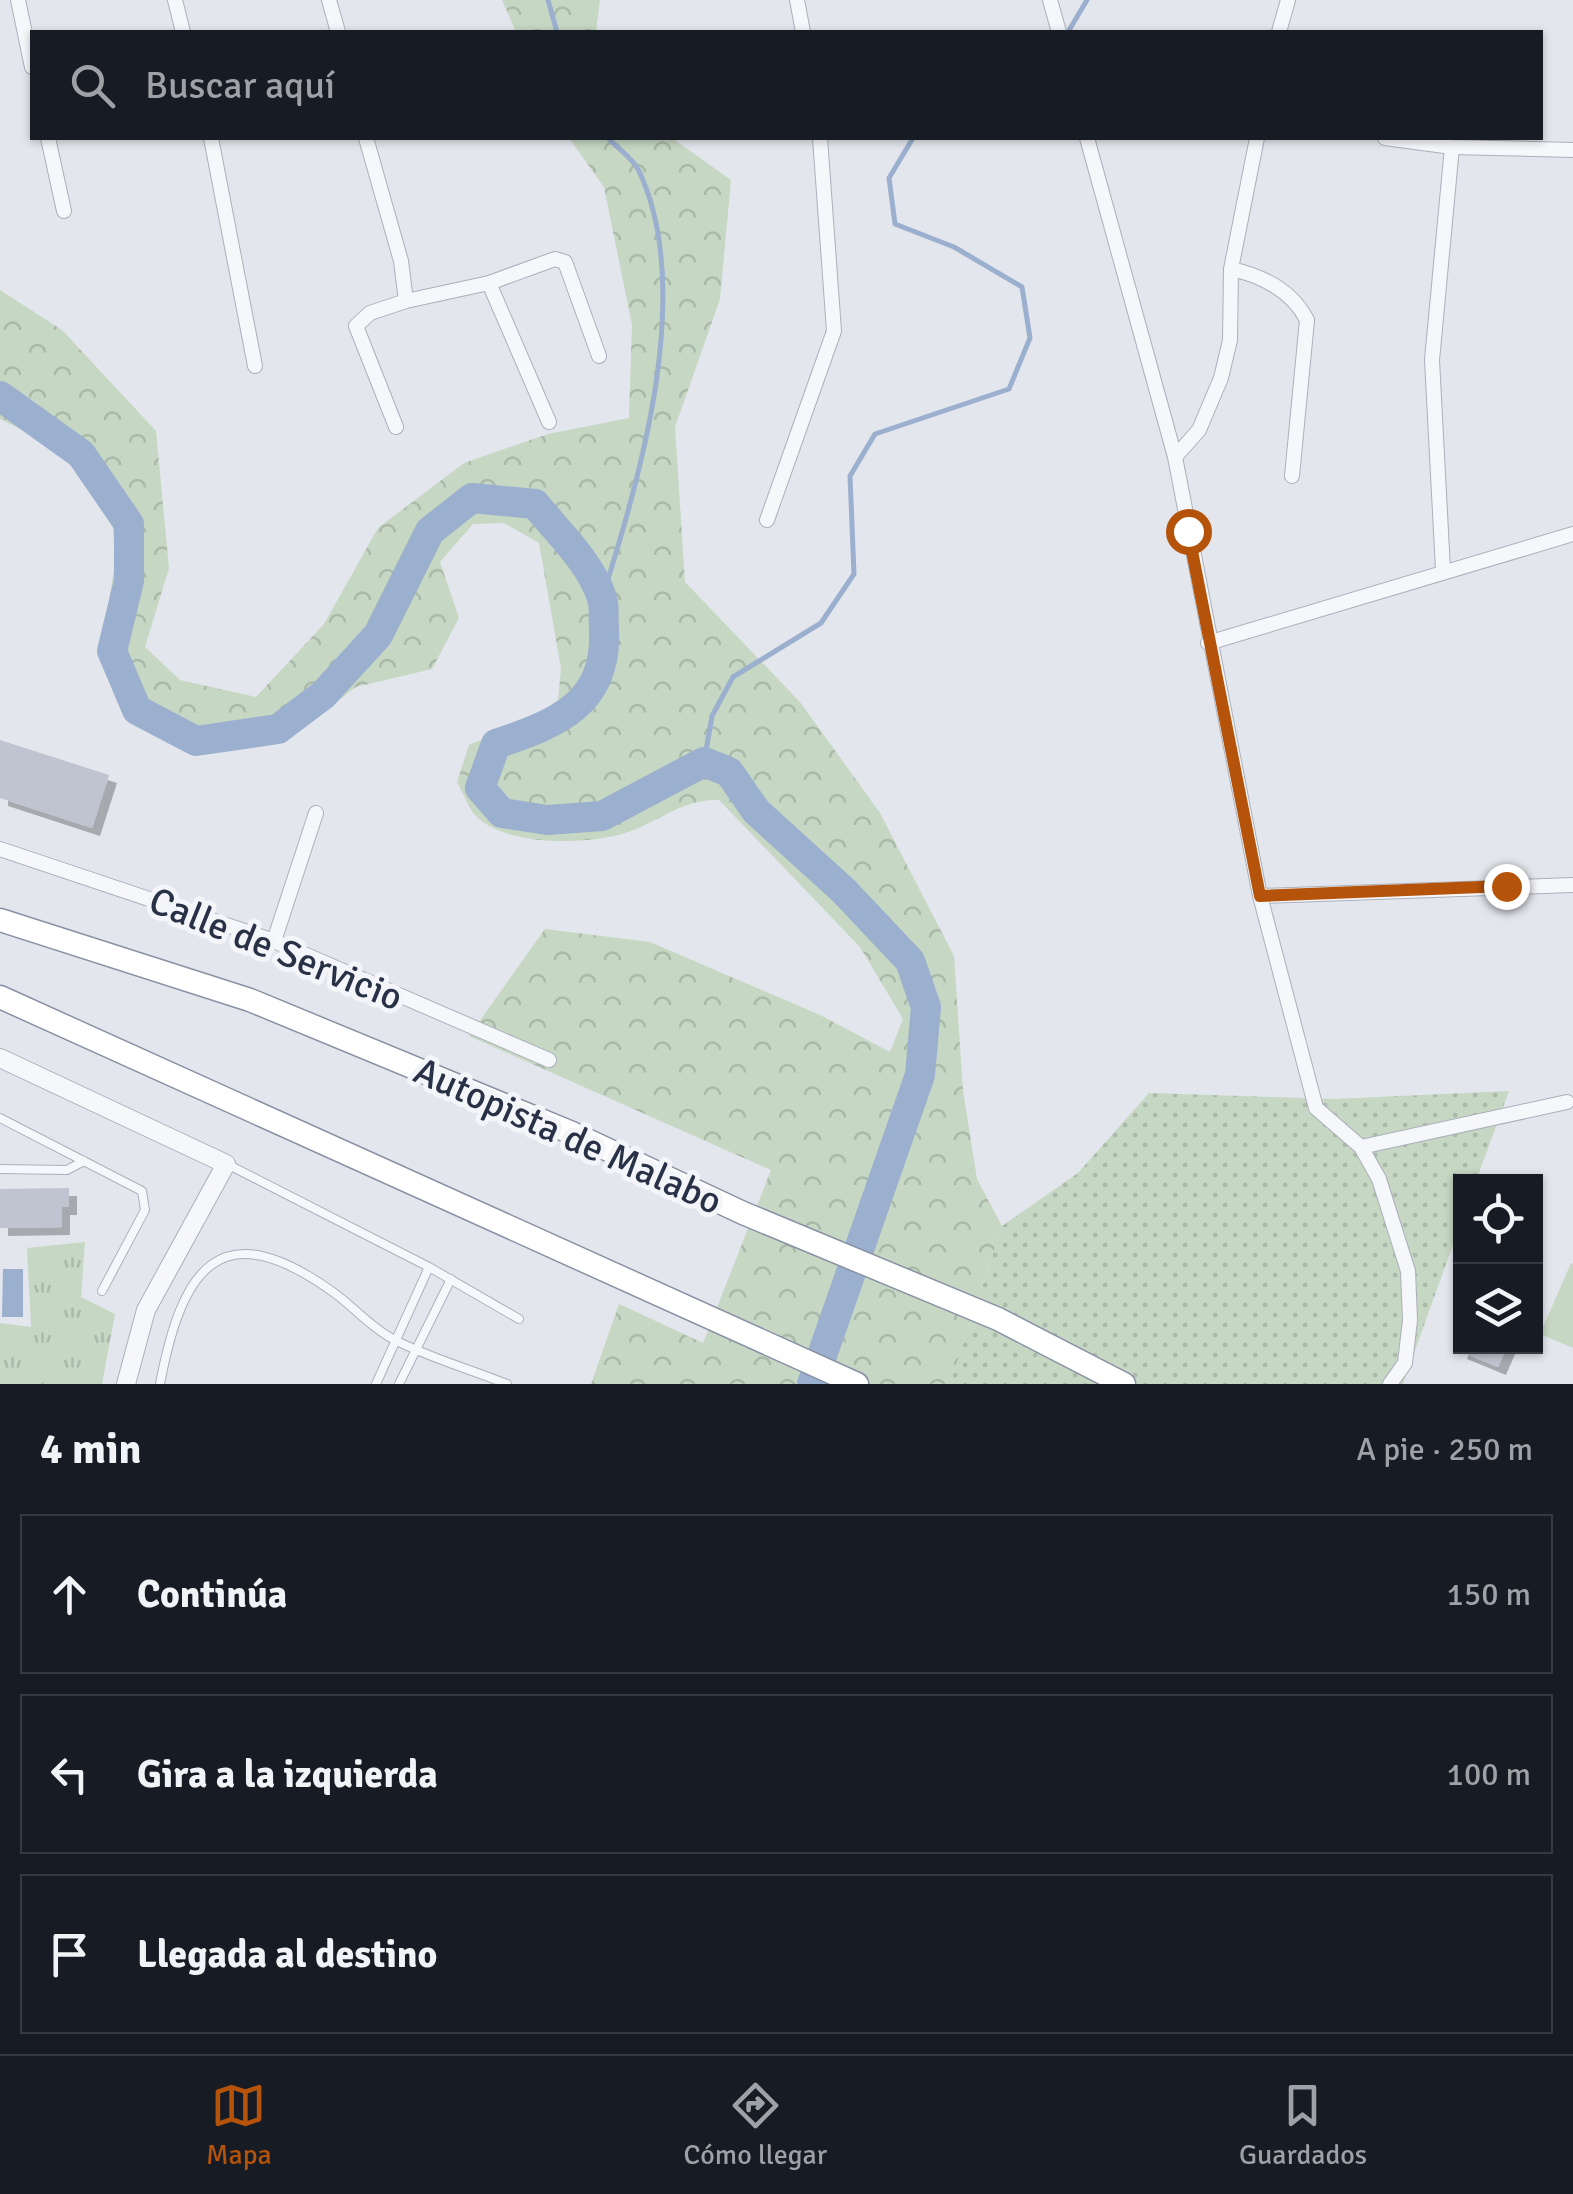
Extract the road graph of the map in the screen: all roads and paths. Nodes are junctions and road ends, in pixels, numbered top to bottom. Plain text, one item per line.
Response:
1 (18, 0) edge
2 (175, 0) edge
3 (329, 0) edge
4 (797, 0) edge
5 (1050, 0) edge
6 (1288, 0) edge
7 (182, 30) edge
8 (337, 30) edge
9 (803, 30) edge
10 (1058, 30) edge
11 (1280, 30) edge
12 (30, 57) edge
13 (48, 140) edge
14 (211, 140) edge
15 (367, 140) edge
16 (820, 140) edge
17 (1088, 140) edge
18 (1257, 140) edge
19 (1400, 140) edge
20 (1452, 147) junction
21 (1573, 150) edge
22 (64, 212) dead end
23 (1231, 269) junction
24 (489, 283) junction
25 (406, 301) junction
26 (600, 356) dead end
27 (256, 366) dead end
28 (549, 422) dead end
29 (396, 427) dead end
30 (1175, 457) junction
31 (1292, 476) dead end
32 (767, 520) dead end
33 (1573, 534) edge
34 (1443, 570) junction
35 (1208, 643) junction
36 (316, 814) dead end
37 (0, 849) edge
38 (1573, 884) edge
39 (1260, 896) junction
40 (0, 920) edge
41 (274, 942) junction
42 (0, 997) edge
43 (0, 1058) edge
44 (549, 1060) dead end
45 (1567, 1102) dead end
46 (0, 1118) edge
47 (1361, 1148) junction
48 (84, 1162) junction
49 (226, 1164) junction
50 (0, 1169) edge
51 (429, 1267) junction
52 (451, 1279) junction
53 (102, 1291) dead end
54 (519, 1319) dead end
55 (394, 1340) junction
56 (414, 1347) junction
57 (126, 1384) edge
58 (160, 1384) edge
59 (376, 1384) edge
60 (399, 1384) edge
61 (507, 1384) edge
62 (857, 1384) edge
63 (1124, 1384) edge
64 (1390, 1384) edge

1 - 12 street
2 - 7 street
3 - 8 street
4 - 9 street
5 - 10 street
6 - 11 street
13 - 22 street
14 - 27 street
15 - 25 street
16 - 32 street
17 - 30 street
18 - 23 street
19 - 20 street
20 - 21 street
20 - 34 street
23 - 30 street
23 - 31 street
24 - 25 street
24 - 26 street
24 - 28 street
25 - 29 street
30 - 35 street
33 - 34 street
34 - 35 street
35 - 39 street
36 - 41 street
37 - 41 street, Calle de Servicio
38 - 39 street
39 - 47 street
40 - 63 highway, Autopista de Malabo
41 - 44 street, Calle de Servicio
42 - 62 highway
43 - 49 street
45 - 47 street
46 - 48 lane
47 - 64 street
48 - 50 lane
48 - 53 lane
49 - 51 lane
49 - 57 street
51 - 52 lane
51 - 55 lane
52 - 54 lane
52 - 56 lane
55 - 56 lane
55 - 58 lane
55 - 59 lane
56 - 60 lane
56 - 61 lane

